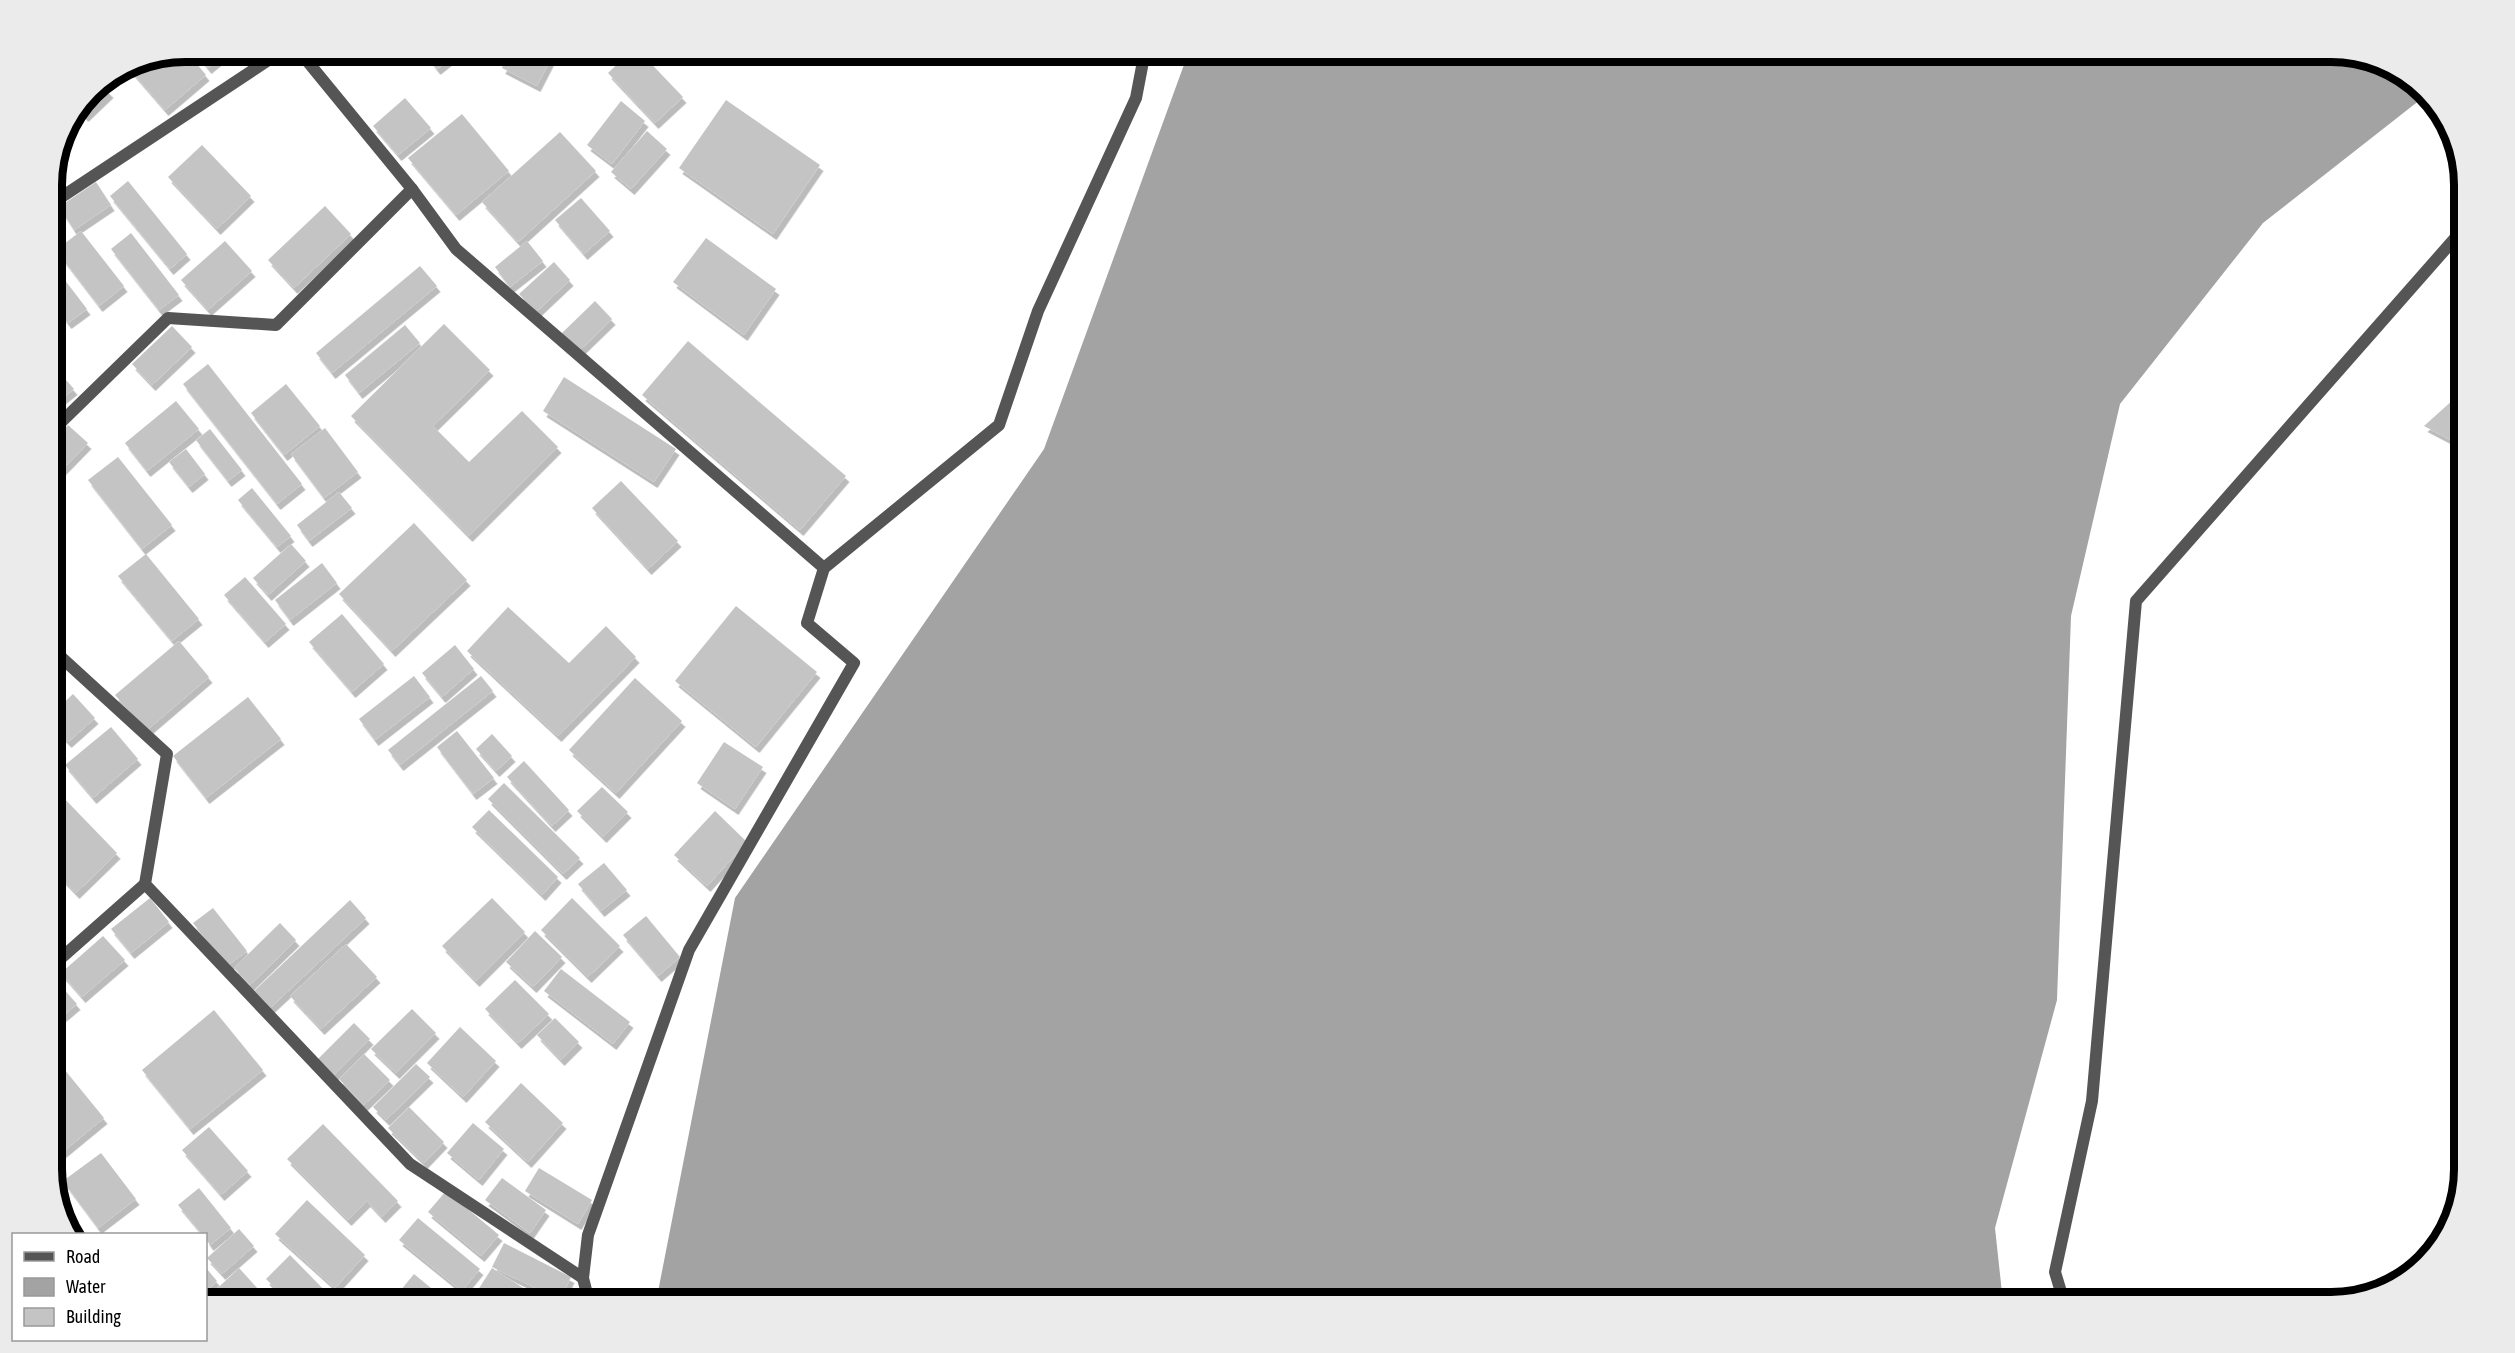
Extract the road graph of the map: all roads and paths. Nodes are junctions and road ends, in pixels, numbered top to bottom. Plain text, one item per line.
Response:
1 (265, 62) edge
2 (308, 62) edge
3 (1142, 62) edge
4 (412, 189) junction
5 (62, 197) edge
6 (2453, 240) edge
7 (62, 421) edge
8 (824, 568) junction
9 (62, 658) edge
10 (145, 884) junction
11 (62, 957) edge
12 (583, 1278) junction
13 (586, 1292) edge
14 (2061, 1292) edge

1 - 5 street
2 - 4 street
3 - 8 street
4 - 7 street
4 - 8 street
6 - 14 street
8 - 12 street
9 - 10 street
10 - 11 street
10 - 12 street
12 - 13 street

